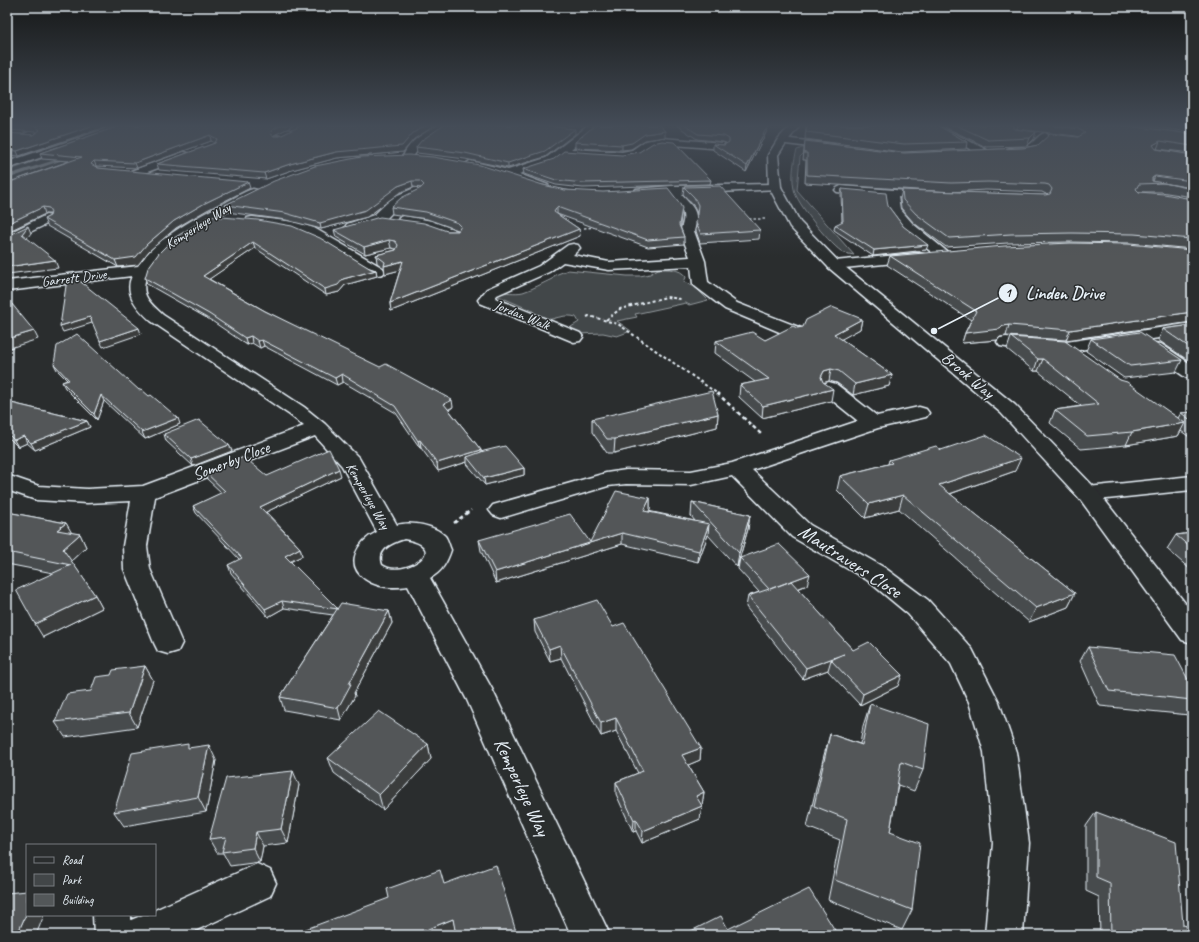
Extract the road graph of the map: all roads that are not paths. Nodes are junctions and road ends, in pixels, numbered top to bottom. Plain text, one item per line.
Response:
1 (146, 169) edge
2 (487, 169) edge
3 (523, 169) edge
4 (773, 169) edge
5 (121, 172) edge
6 (135, 173) junction
7 (508, 174) junction
8 (159, 175) edge
9 (246, 182) edge
10 (774, 187) junction
11 (554, 189) edge
12 (671, 190) junction
13 (841, 190) edge
14 (417, 191) edge
15 (624, 192) edge
16 (891, 193) junction
17 (942, 196) edge
18 (209, 216) junction
19 (379, 218) junction
20 (46, 219) edge
21 (453, 234) edge
22 (10, 236) edge
23 (320, 236) junction
24 (958, 253) edge
25 (943, 254) junction
26 (698, 262) junction
27 (377, 264) edge
28 (834, 265) junction
29 (142, 270) junction
30 (7, 286) edge
31 (1192, 328) edge
32 (794, 332) edge
33 (1138, 336) junction
34 (574, 337) dead end
35 (1006, 342) dead end
36 (1066, 347) junction
37 (1084, 360) edge
38 (1192, 373) edge
39 (829, 388) edge
40 (919, 413) dead end
41 (873, 423) junction
42 (318, 428) junction
43 (738, 468) junction
44 (7, 482) edge
45 (1192, 483) edge
46 (144, 493) junction
47 (1088, 494) junction
48 (501, 510) dead end
49 (390, 534) junction
50 (416, 576) junction
51 (1192, 632) edge
52 (168, 643) dead end
53 (257, 883) dead end
54 (112, 916) edge
55 (113, 935) edge
56 (143, 935) edge
57 (591, 935) edge
58 (1004, 935) edge

1 - 6 street
2 - 7 street
3 - 7 street
4 - 10 street, Brook Way
5 - 6 street
6 - 8 street
7 - 11 street
9 - 18 street, Kemperleye Way
10 - 12 street
10 - 28 street, Brook Way
12 - 15 street
12 - 26 street
13 - 16 street
14 - 19 street
16 - 17 street
16 - 25 street
18 - 23 street
18 - 29 street, Kemperleye Way
19 - 21 street
19 - 23 street
20 - 22 street
23 - 27 street
24 - 25 street
25 - 28 street
26 - 32 street
26 - 34 street, Jordan Walk
28 - 47 street, Brook Way
29 - 30 street, Garrett Drive
29 - 42 street, Kemperleye Way
31 - 33 street
33 - 36 street
33 - 38 street
35 - 36 street
36 - 37 street
39 - 41 street
40 - 41 street
41 - 43 street
42 - 46 street, Somerby Close
42 - 49 street, Kemperleye Way
43 - 48 street
43 - 58 street, Mautravers Close
44 - 46 street, Somerby Close
45 - 47 street
46 - 52 street
47 - 51 street, Brook Way
49 - 50 street, Kemperleye Way
49 - 50 street, Kemperleye Way
50 - 57 street, Kemperleye Way
53 - 56 street
54 - 55 street

